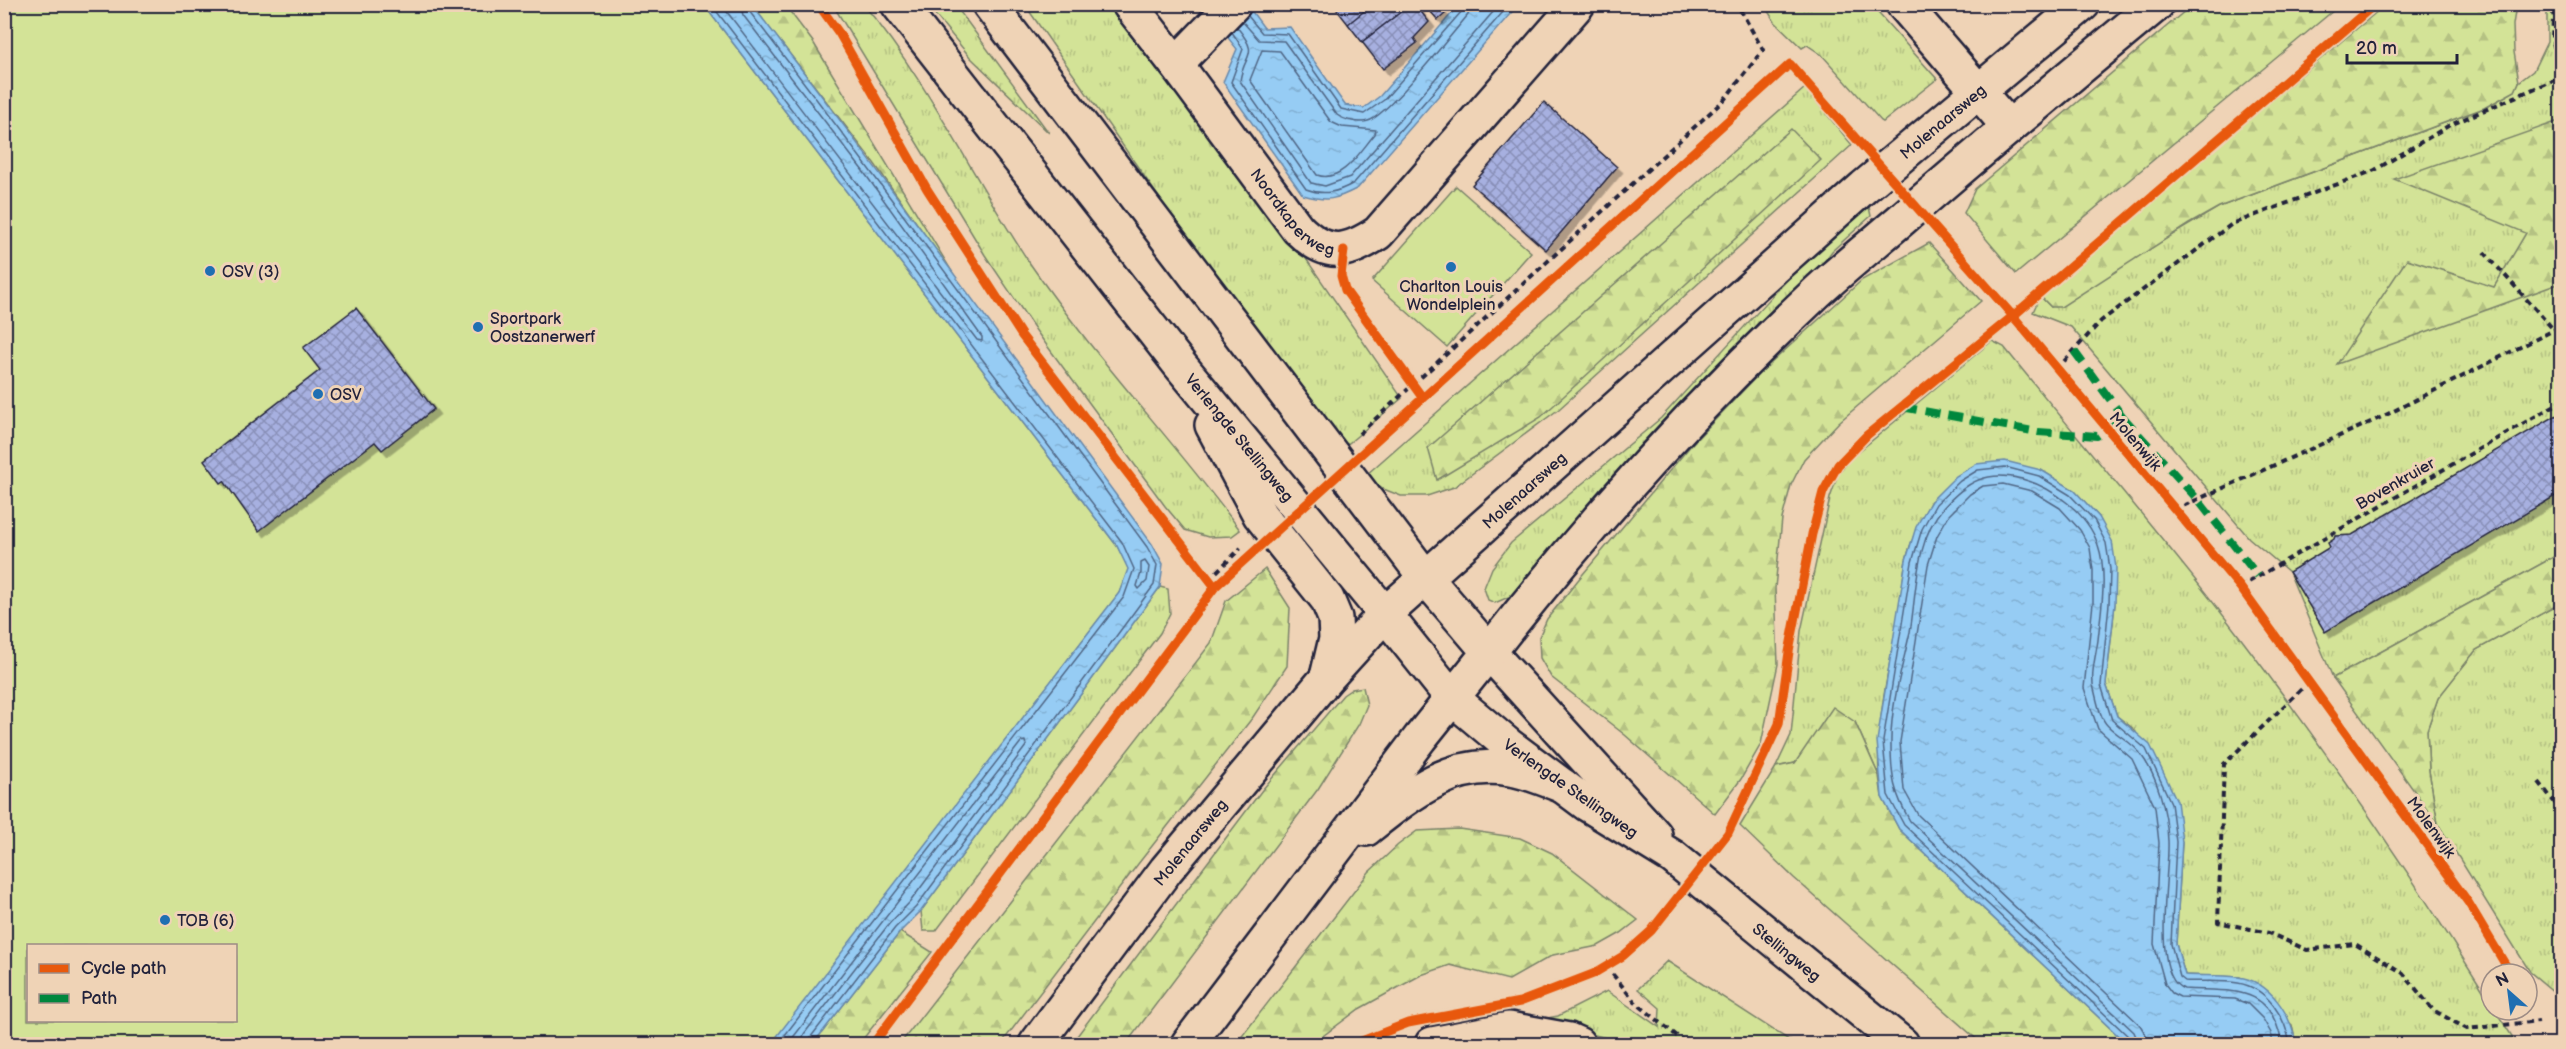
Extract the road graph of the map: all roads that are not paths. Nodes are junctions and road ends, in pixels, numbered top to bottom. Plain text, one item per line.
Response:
1 (898, 4) edge
2 (989, 4) edge
3 (1129, 4) edge
4 (1234, 4) edge
5 (1578, 4) edge
6 (1903, 4) edge
7 (2083, 4) edge
8 (2157, 4) edge
9 (1176, 64) junction
10 (1978, 91) junction
11 (2009, 127) junction
12 (1180, 365) junction
13 (1425, 577) junction
14 (1385, 614) junction
15 (1489, 652) junction
16 (1326, 679) junction
17 (1452, 698) junction
18 (1563, 786) junction
19 (1331, 856) junction
20 (1673, 857) junction
21 (1036, 1044) edge
22 (1188, 1044) edge
23 (1435, 1044) edge
24 (1578, 1044) edge
25 (1902, 1044) edge

1 - 12 street, Verlengde Stellingweg
2 - 13 street, Verlengde Stellingweg
3 - 9 street, Noordkaperweg
4 - 9 street
5 - 9 street, Noordkaperweg
6 - 10 street
7 - 10 street, Molenaarsweg
8 - 11 street
10 - 11 street
10 - 13 street, Molenaarsweg
11 - 15 street
12 - 14 street, Verlengde Stellingweg
12 - 16 street
13 - 14 street, Molenaarsweg
13 - 15 street, Verlengde Stellingweg
14 - 16 street, Molenaarsweg
14 - 17 street, Verlengde Stellingweg
15 - 17 street
15 - 20 street, Verlengde Stellingweg
16 - 21 street, Molenaarsweg
17 - 18 street, Verlengde Stellingweg
17 - 19 street
18 - 19 street
18 - 20 street, Verlengde Stellingweg
19 - 22 street
20 - 25 street, Stellingweg
23 - 24 street

